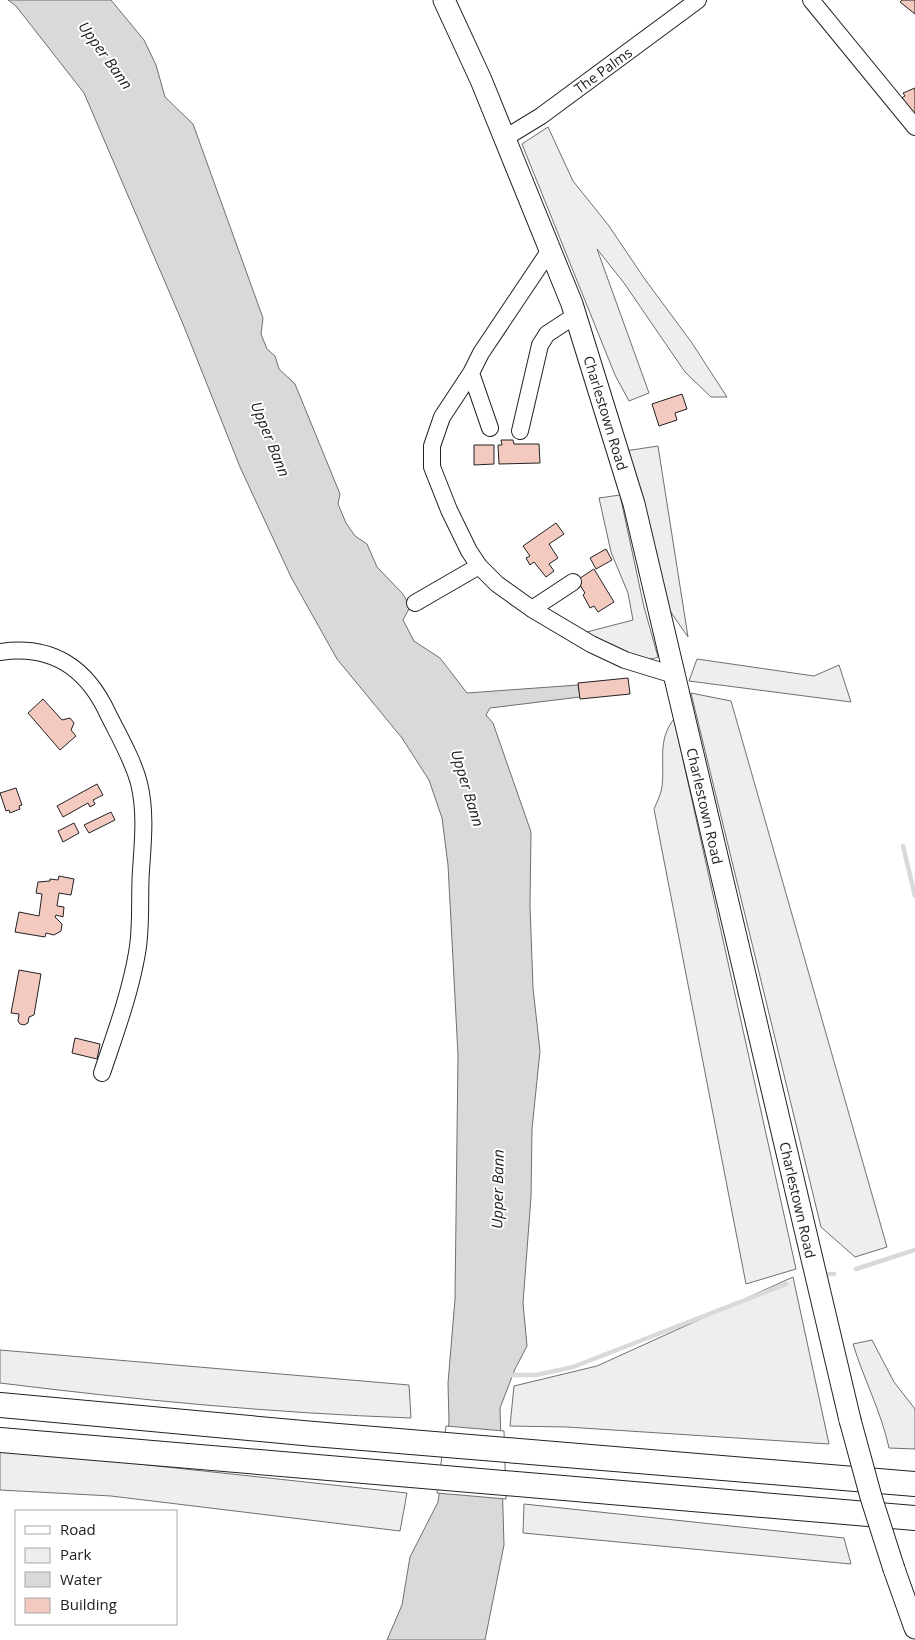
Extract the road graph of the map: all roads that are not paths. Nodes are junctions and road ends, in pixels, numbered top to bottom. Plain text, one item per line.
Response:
1 (444, 0) edge
2 (698, 0) edge
3 (811, 0) edge
4 (915, 127) edge
5 (505, 138) junction
6 (550, 250) junction
7 (576, 315) junction
8 (471, 373) junction
9 (490, 428) dead end
10 (520, 431) dead end
11 (479, 566) junction
12 (573, 582) dead end
13 (415, 604) dead end
14 (532, 609) junction
15 (0, 652) edge
16 (674, 675) junction
17 (102, 1073) dead end
18 (0, 1405) edge
19 (0, 1440) edge
20 (915, 1484) edge
21 (915, 1518) edge
22 (915, 1628) edge

1 - 5 main road, Charlestown Road
2 - 5 street, The Palms
3 - 4 street
5 - 6 main road, Charlestown Road
6 - 7 main road, Charlestown Road
6 - 8 street
7 - 10 street
7 - 16 main road, Charlestown Road
8 - 9 street
8 - 11 street
11 - 13 street
11 - 14 street
12 - 14 street
14 - 16 street
15 - 17 street
16 - 22 main road, Charlestown Road, bridge
18 - 20 highway
19 - 21 highway

